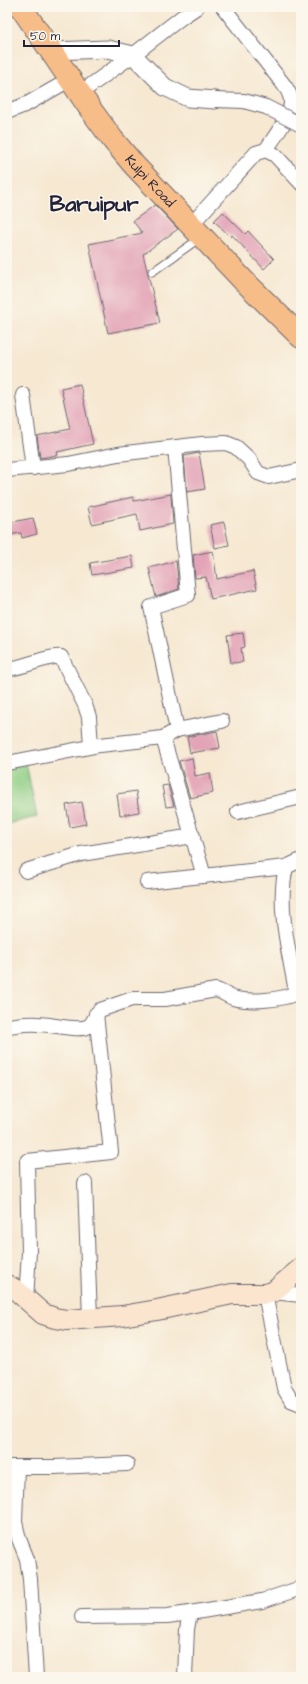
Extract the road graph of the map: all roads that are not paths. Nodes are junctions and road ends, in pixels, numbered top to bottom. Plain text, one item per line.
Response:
1 (21, 7) edge
2 (197, 7) edge
3 (223, 7) edge
4 (51, 50) junction
5 (133, 55) junction
6 (76, 86) junction
7 (215, 100) joint
8 (7, 112) edge
9 (301, 125) edge
10 (266, 150) junction
11 (301, 183) edge
12 (199, 232) junction
13 (152, 272) dead end
14 (301, 337) edge
15 (23, 395) dead end
16 (175, 447) junction
17 (33, 468) junction
18 (7, 470) edge
19 (301, 470) edge
20 (7, 669) edge
21 (222, 721) dead end
22 (177, 730) junction
23 (163, 738) junction
24 (91, 746) junction
25 (7, 763) edge
26 (301, 797) edge
27 (238, 812) dead end
28 (192, 836) junction
29 (301, 860) edge
30 (286, 867) junction
31 (26, 871) dead end
32 (204, 876) junction
33 (147, 882) dead end
34 (298, 997) edge
35 (96, 1014) junction
36 (7, 1026) edge
37 (85, 1183) dead end
38 (301, 1268) edge
39 (7, 1285) edge
40 (269, 1293) junction
41 (301, 1295) edge
42 (26, 1300) junction
43 (90, 1318) junction
44 (301, 1404) edge
45 (126, 1464) dead end
46 (12, 1467) edge
47 (301, 1588) edge
48 (190, 1613) junction
49 (82, 1617) dead end
50 (36, 1677) edge
51 (185, 1677) edge

1 - 4 main road, Kulpi Road
2 - 5 street
3 - 10 street
4 - 5 street
4 - 6 main road, Kulpi Road
5 - 6 street
5 - 7 street
6 - 8 street
6 - 12 main road, Kulpi Road
7 - 9 street, bridge
10 - 11 street
10 - 12 street
12 - 13 lane
12 - 14 main road, Kulpi Road
15 - 17 street
16 - 17 street
16 - 19 street
16 - 22 street
17 - 18 street
20 - 24 street
21 - 22 street
22 - 23 street
23 - 24 street
23 - 28 street
24 - 25 street
26 - 27 street
28 - 31 street
28 - 32 street
29 - 30 street
30 - 32 street
30 - 34 street
32 - 33 street
34 - 35 street
35 - 36 street
35 - 42 street
37 - 43 street
38 - 40 main road
39 - 42 main road
40 - 41 street
40 - 43 main road
40 - 44 street
42 - 43 main road
45 - 46 street
46 - 50 street
47 - 48 street
48 - 49 street
48 - 51 street

